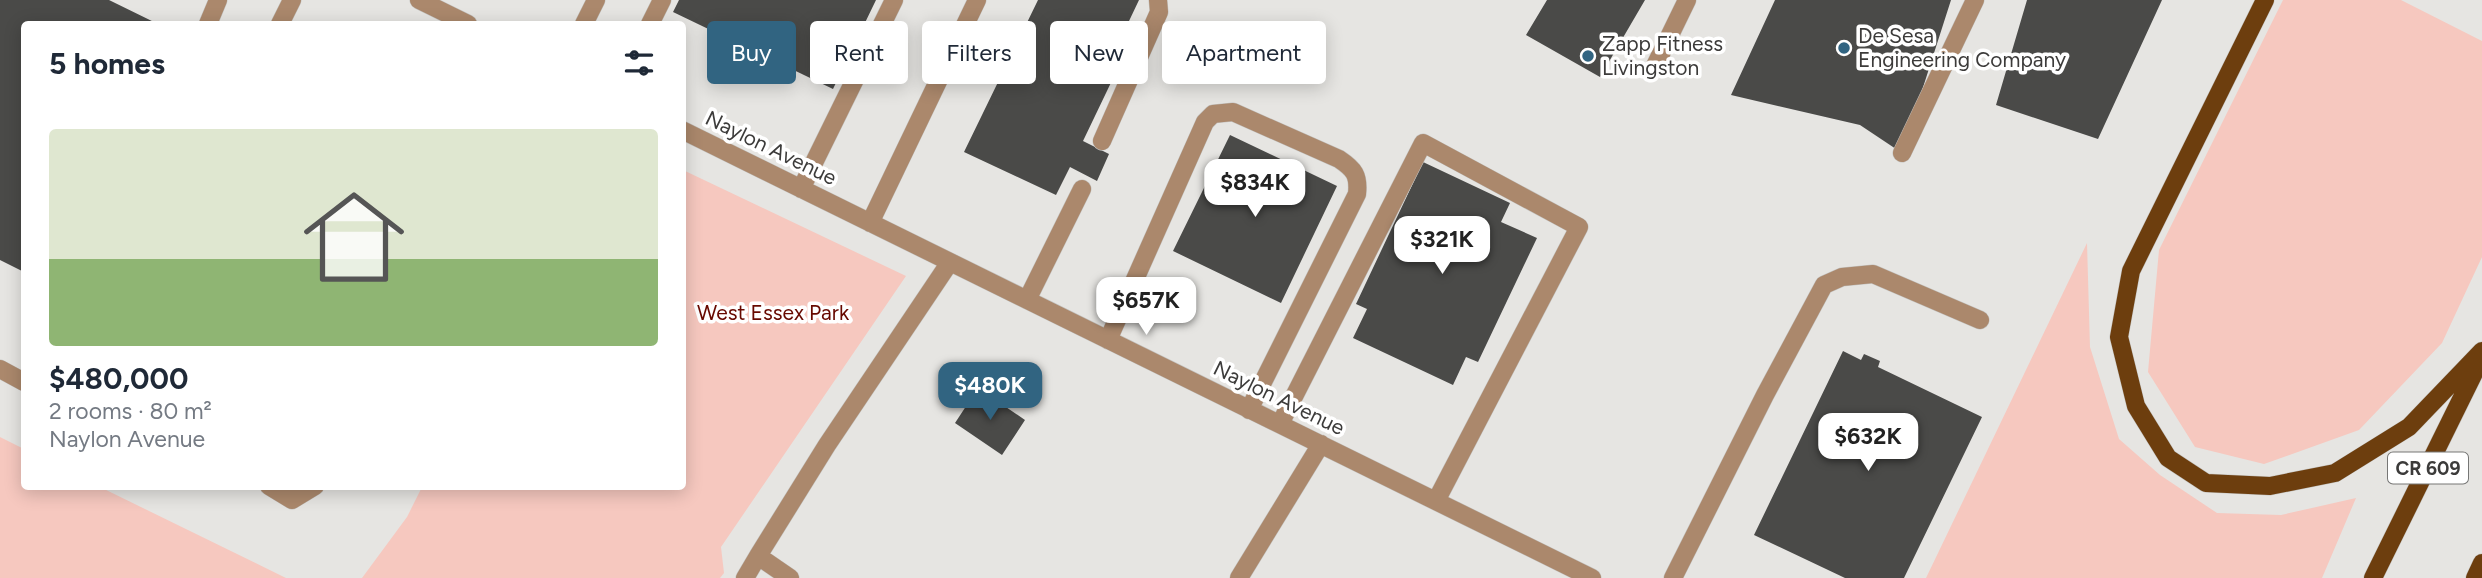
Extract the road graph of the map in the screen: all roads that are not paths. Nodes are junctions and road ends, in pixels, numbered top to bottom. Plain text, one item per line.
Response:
1 (218, 0) edge
2 (292, 0) edge
3 (419, 0) edge
4 (596, 0) edge
5 (662, 0) edge
6 (894, 0) edge
7 (977, 0) edge
8 (1158, 0) edge
9 (1687, 0) edge
10 (1975, 0) edge
11 (2265, 0) edge
12 (209, 21) edge
13 (282, 21) edge
14 (462, 21) edge
15 (586, 21) edge
16 (652, 21) edge
17 (1653, 70) dead end
18 (686, 132) edge
19 (1102, 141) dead end
20 (1902, 153) dead end
21 (801, 189) junction
22 (1082, 189) dead end
23 (870, 223) junction
24 (950, 262) junction
25 (1027, 300) junction
26 (1980, 320) dead end
27 (1108, 340) junction
28 (2482, 351) edge
29 (2482, 358) edge
30 (0, 369) edge
31 (21, 380) edge
32 (1250, 410) junction
33 (1279, 424) junction
34 (1321, 444) junction
35 (276, 490) edge
36 (308, 490) edge
37 (1436, 501) junction
38 (758, 555) junction
39 (2482, 563) edge
40 (745, 578) edge
41 (790, 578) edge
42 (1240, 578) edge
43 (1592, 578) edge
44 (1673, 578) edge
45 (2373, 578) edge
46 (2475, 578) edge

1 - 12 street
2 - 13 street
3 - 14 street
4 - 15 street
5 - 16 street
6 - 21 street
7 - 23 street
8 - 19 street
9 - 17 street
10 - 20 street
11 - 28 main road
18 - 21 street, Naylon Avenue
21 - 23 street, Naylon Avenue
22 - 25 street
23 - 24 street, Naylon Avenue
24 - 25 street, Naylon Avenue
24 - 38 street
25 - 27 street, Naylon Avenue
26 - 44 street
27 - 32 street, Naylon Avenue
27 - 32 street
29 - 45 main road, CR 609
30 - 31 street
32 - 33 street, Naylon Avenue
33 - 34 street, Naylon Avenue
33 - 37 street
34 - 37 street, Naylon Avenue
34 - 42 street
35 - 36 street
37 - 43 street, Naylon Avenue
38 - 40 street
38 - 41 street
39 - 46 main road

